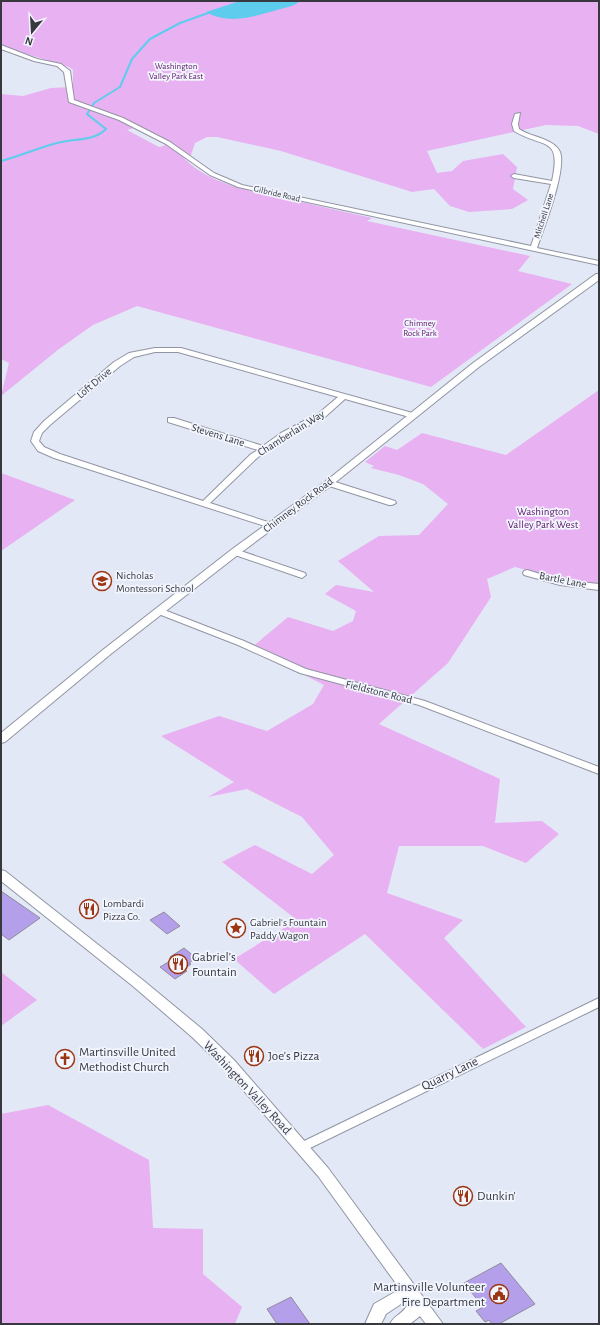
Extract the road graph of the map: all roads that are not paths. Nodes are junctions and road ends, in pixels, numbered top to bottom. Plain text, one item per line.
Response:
1 (1, 47) edge
2 (518, 114) dead end
3 (514, 176) dead end
4 (555, 183) junction
5 (533, 249) junction
6 (599, 263) edge
7 (599, 276) edge
8 (344, 396) junction
9 (413, 416) junction
10 (171, 420) dead end
11 (264, 449) junction
12 (330, 483) junction
13 (392, 503) dead end
14 (205, 504) junction
15 (271, 526) junction
16 (235, 552) junction
17 (527, 573) dead end
18 (302, 575) dead end
19 (599, 587) edge
20 (159, 611) junction
21 (1, 739) edge
22 (599, 771) edge
23 (1, 874) edge
24 (599, 1002) edge
25 (302, 1148) junction
26 (417, 1299) junction
27 (374, 1324) edge
28 (398, 1324) edge
29 (435, 1324) edge

1 - 5 street, Gilbride Road
2 - 4 street, Mitchell Lane
3 - 4 street, Mitchell Lane
4 - 5 street, Mitchell Lane
5 - 6 street, Gilbride Road
7 - 9 street, Chimney Rock Road
8 - 9 street, Loft Drive
8 - 11 street, Chamberlain Way
8 - 14 street, Loft Drive
9 - 12 street, Chimney Rock Road
10 - 11 street, Stevens Lane
11 - 14 street, Chamberlain Way
12 - 13 street
12 - 15 street, Chimney Rock Road
14 - 15 street, Loft Drive
15 - 16 street, Chimney Rock Road
16 - 18 street
16 - 20 street, Chimney Rock Road
17 - 19 street, Bartle Lane
20 - 21 street, Chimney Rock Road
20 - 22 street, Fieldstone Road
23 - 25 street, Washington Valley Road
24 - 25 street, Quarry Lane
25 - 26 street, Washington Valley Road
26 - 27 street
26 - 28 street
26 - 29 street, Washington Valley Road

